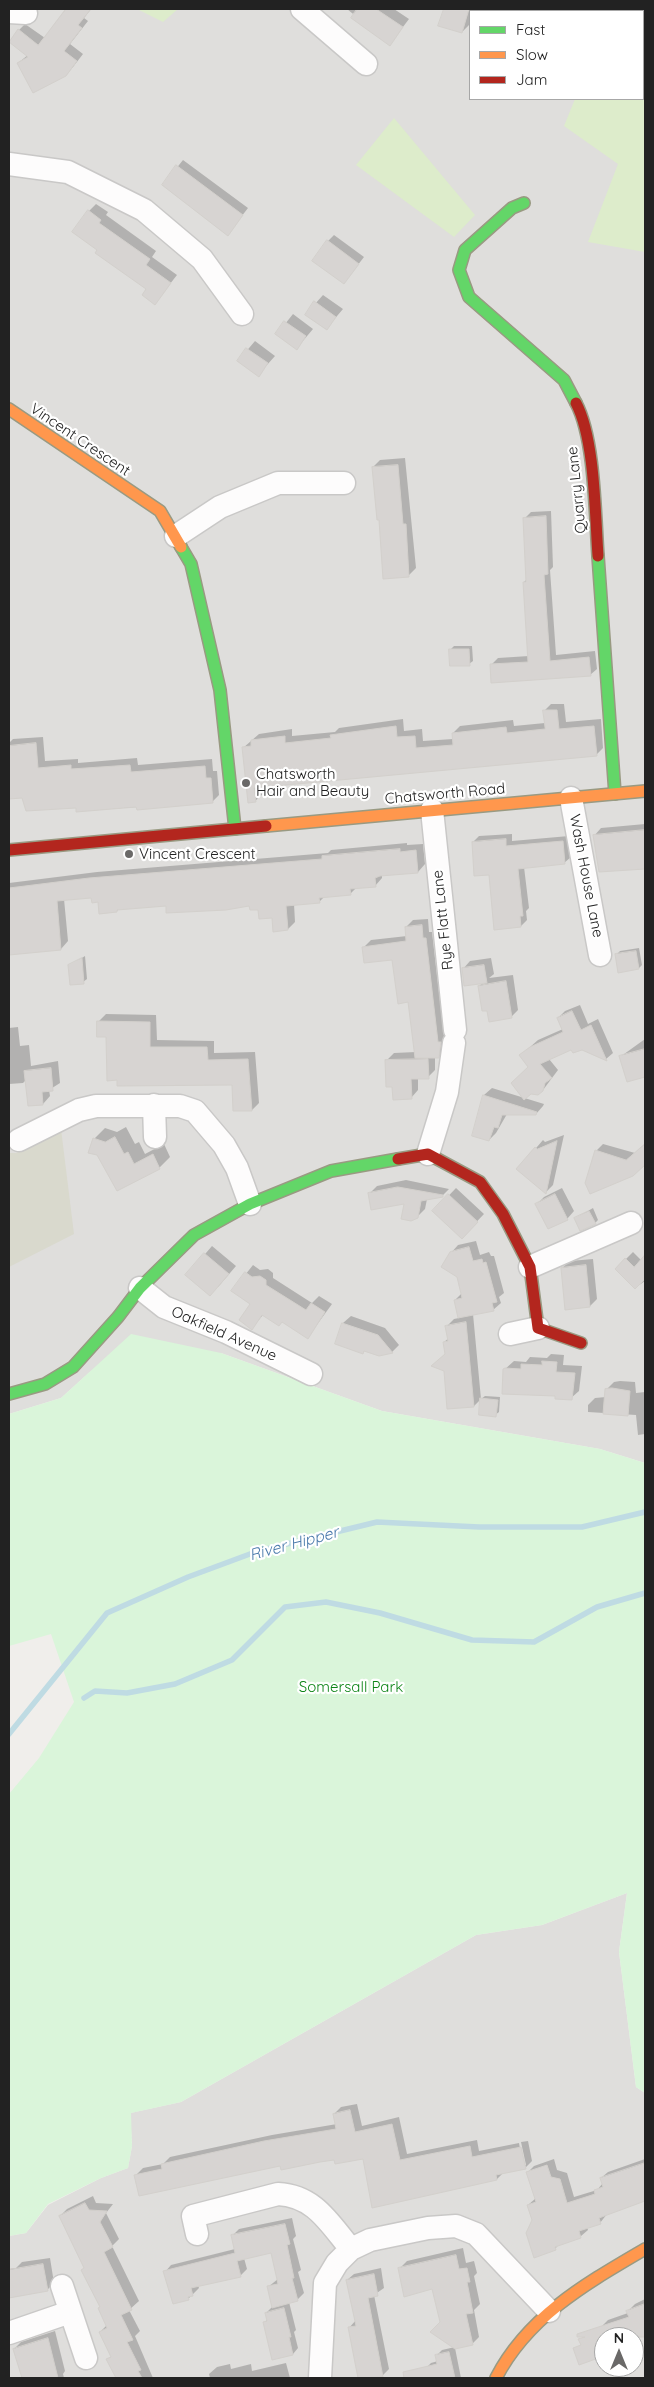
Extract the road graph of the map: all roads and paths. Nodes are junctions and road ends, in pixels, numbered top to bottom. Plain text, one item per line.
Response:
1 (302, 9) edge
2 (366, 64) dead end
3 (9, 164) edge
4 (524, 203) dead end
5 (242, 314) dead end
6 (9, 409) edge
7 (344, 484) dead end
8 (176, 536) junction
9 (645, 791) edge
10 (615, 794) junction
11 (571, 798) junction
12 (432, 810) junction
13 (234, 829) junction
14 (9, 850) edge
15 (600, 955) dead end
16 (154, 1105) junction
17 (155, 1137) dead end
18 (18, 1140) dead end
19 (428, 1154) junction
20 (250, 1204) junction
21 (630, 1223) dead end
22 (530, 1267) junction
23 (140, 1288) junction
24 (538, 1328) junction
25 (510, 1334) dead end
26 (580, 1343) dead end
27 (311, 1374) dead end
28 (9, 1394) edge
29 (197, 2234) dead end
30 (351, 2249) junction
31 (645, 2249) edge
32 (62, 2286) dead end
33 (550, 2311) junction
34 (70, 2312) junction
35 (9, 2333) edge
36 (86, 2358) dead end
37 (320, 2378) edge
38 (496, 2378) edge

1 - 2 street
3 - 5 street
4 - 10 main road, Quarry Lane
6 - 8 main road, Vincent Crescent
7 - 8 street
8 - 13 main road, Vincent Crescent
9 - 10 main road, Chatsworth Road
10 - 11 main road, Chatsworth Road
11 - 12 main road, Chatsworth Road
11 - 15 street, Wash House Lane
12 - 13 main road, Chatsworth Road
12 - 19 street, Rye Flatt Lane
13 - 14 main road, Chatsworth Road
16 - 17 street
16 - 18 street
16 - 20 street
19 - 20 main road
19 - 22 main road
20 - 23 main road
21 - 22 street
22 - 24 main road
23 - 27 street, Oakfield Avenue
23 - 28 main road
24 - 25 street
24 - 26 main road
29 - 30 street
30 - 33 street
30 - 37 street
31 - 33 main road
32 - 34 street
33 - 38 main road
34 - 35 street
34 - 36 street

